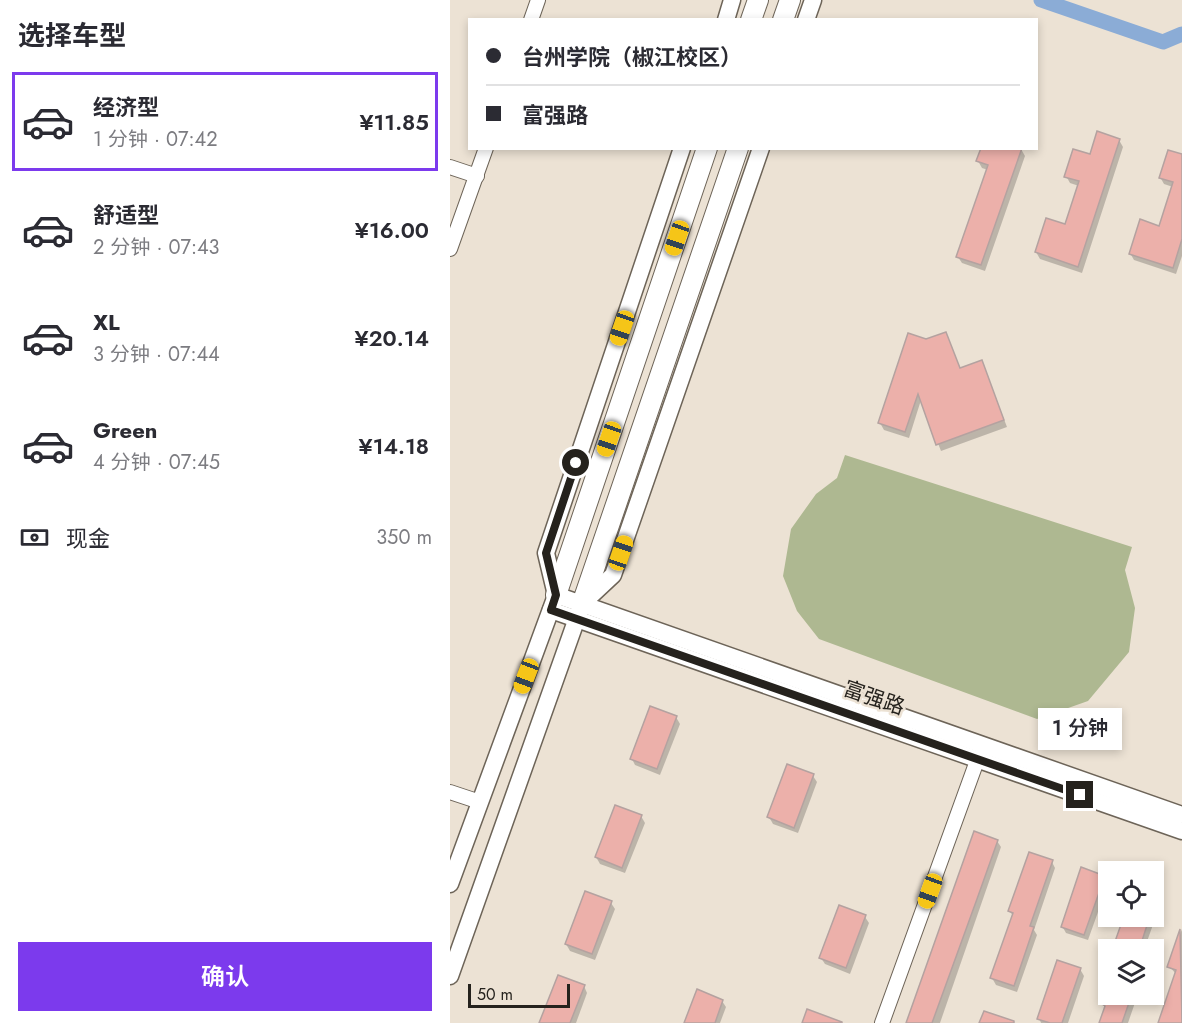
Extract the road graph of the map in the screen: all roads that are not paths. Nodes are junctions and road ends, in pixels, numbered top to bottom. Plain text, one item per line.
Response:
1 (537, 0) edge
2 (732, 0) edge
3 (758, 0) edge
4 (790, 0) edge
5 (813, 0) edge
6 (532, 18) edge
7 (727, 18) edge
8 (752, 18) edge
9 (784, 18) edge
10 (807, 18) edge
11 (485, 150) edge
12 (681, 150) edge
13 (706, 150) edge
14 (737, 150) edge
15 (760, 150) edge
16 (450, 167) edge
17 (477, 176) junction
18 (450, 249) edge
19 (554, 602) junction
20 (579, 611) junction
21 (978, 758) junction
22 (450, 792) edge
23 (480, 802) junction
24 (1182, 815) edge
25 (1182, 831) edge
26 (450, 884) edge
27 (450, 976) edge
28 (882, 1023) edge

1 - 6 street
2 - 7 main road
3 - 8 highway
4 - 9 highway
5 - 10 main road
11 - 17 street
12 - 19 main road
13 - 19 highway
14 - 20 highway
15 - 20 main road
16 - 17 street
17 - 18 street
19 - 20 main road, 富强路
19 - 23 main road
20 - 21 main road, 富强路
20 - 24 main road, 富强路
20 - 27 main road
21 - 25 main road, 富强路
21 - 28 street
22 - 23 street
23 - 26 main road

